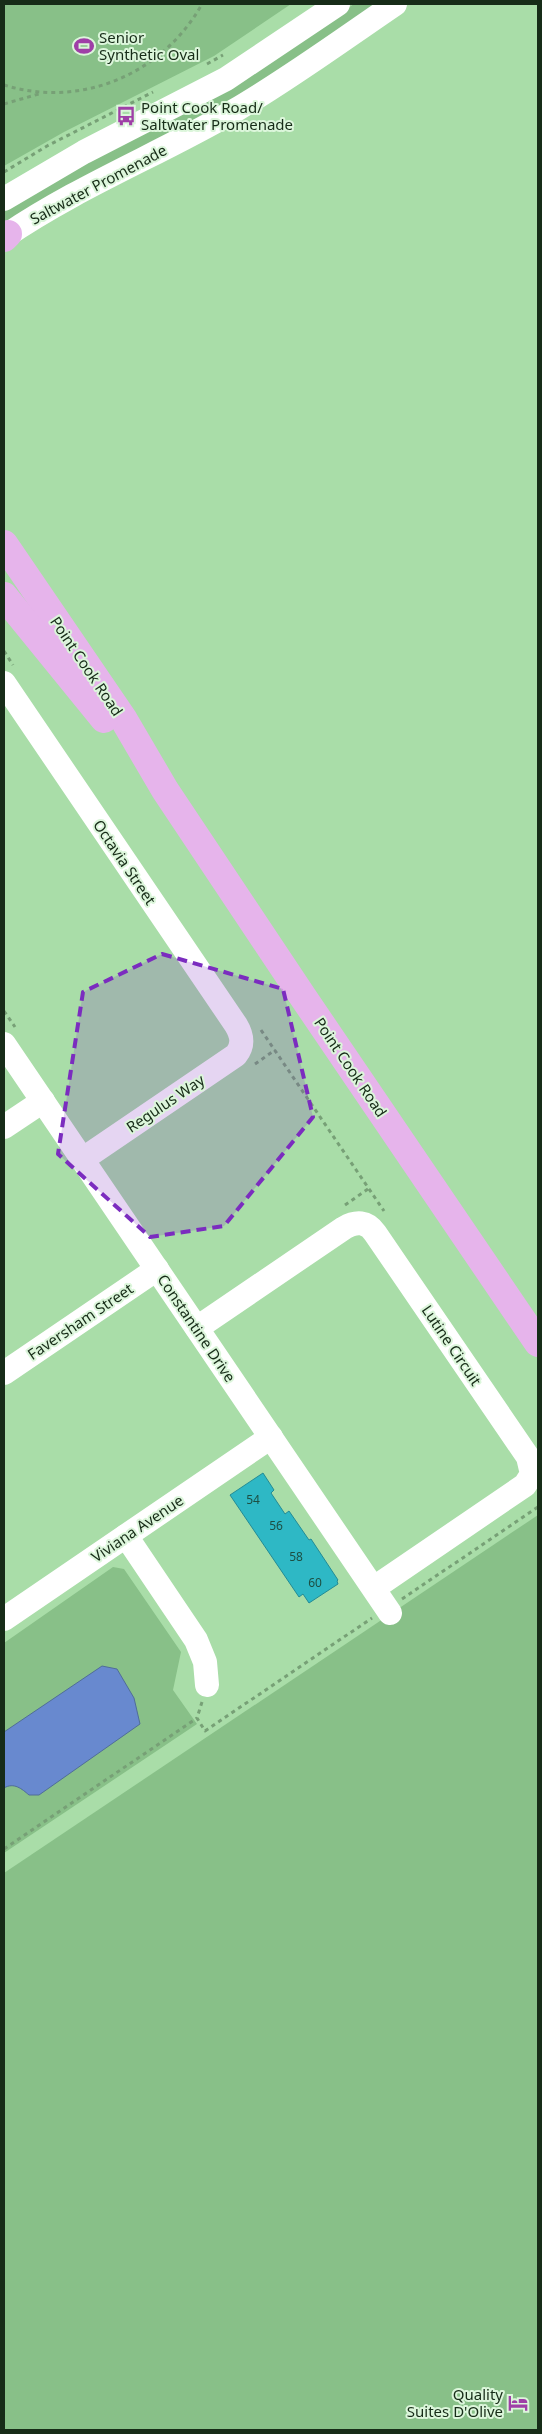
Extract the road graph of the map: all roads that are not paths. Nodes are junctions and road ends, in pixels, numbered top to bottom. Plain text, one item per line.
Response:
1 (338, 4) edge
2 (395, 4) edge
3 (4, 199) edge
4 (5, 236) edge
5 (4, 544) edge
6 (4, 596) edge
7 (9, 675) edge
8 (165, 790) junction
9 (242, 1043) joint
10 (4, 1044) edge
11 (43, 1101) junction
12 (4, 1127) edge
13 (83, 1159) junction
14 (157, 1269) junction
15 (197, 1328) junction
16 (538, 1343) edge
17 (4, 1373) edge
18 (271, 1437) junction
19 (126, 1536) junction
20 (374, 1588) junction
21 (388, 1611) road end
22 (4, 1619) edge
23 (207, 1685) road end

1 - 3 street
2 - 4 street, Saltwater Promenade
5 - 8 main road, Point Cook Road
6 - 8 main road, Point Cook Road
7 - 9 street, Octavia Street
8 - 16 main road, Point Cook Road
9 - 13 street, Regulus Way
10 - 11 street, Constantine Drive
11 - 12 street
11 - 13 street, Constantine Drive
13 - 14 street, Constantine Drive
14 - 15 street, Constantine Drive
14 - 17 street, Faversham Street
15 - 18 street, Constantine Drive
15 - 20 street, Lutine Circuit
18 - 19 street, Viviana Avenue
18 - 20 street, Constantine Drive
19 - 22 street, Viviana Avenue
19 - 23 street
20 - 21 street, Constantine Drive

